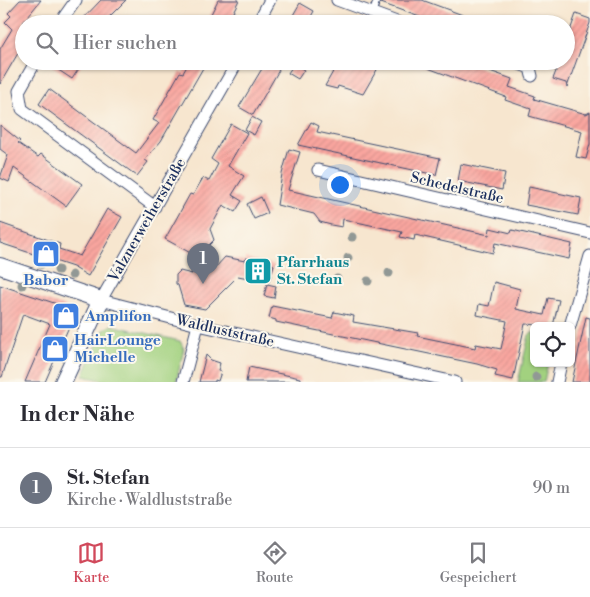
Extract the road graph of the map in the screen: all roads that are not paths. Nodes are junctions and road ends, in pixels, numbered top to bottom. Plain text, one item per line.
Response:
1 (76, 0) edge
2 (270, 0) edge
3 (336, 0) edge
4 (377, 0) edge
5 (372, 14) junction
6 (65, 15) edge
7 (262, 15) edge
8 (375, 15) edge
9 (31, 70) edge
10 (233, 70) edge
11 (530, 70) edge
12 (532, 76) dead end
13 (318, 170) dead end
14 (155, 207) junction
15 (590, 232) edge
16 (590, 256) edge
17 (0, 266) edge
18 (102, 300) junction
19 (571, 322) edge
20 (198, 326) junction
21 (560, 367) edge
22 (63, 382) edge
23 (183, 382) edge
24 (455, 382) edge
25 (557, 382) edge

1 - 6 street
2 - 7 street
3 - 5 street
4 - 5 lane
5 - 8 street
9 - 14 street
10 - 14 street, Valznerweiherstraße
11 - 12 street
13 - 15 street, Schedelstraße
14 - 18 street, Valznerweiherstraße
16 - 19 street
17 - 18 street, Waldluststraße
18 - 20 street, Waldluststraße
18 - 22 street, Valznerweiherstraße
20 - 23 street
20 - 24 street, Waldluststraße
21 - 25 street

